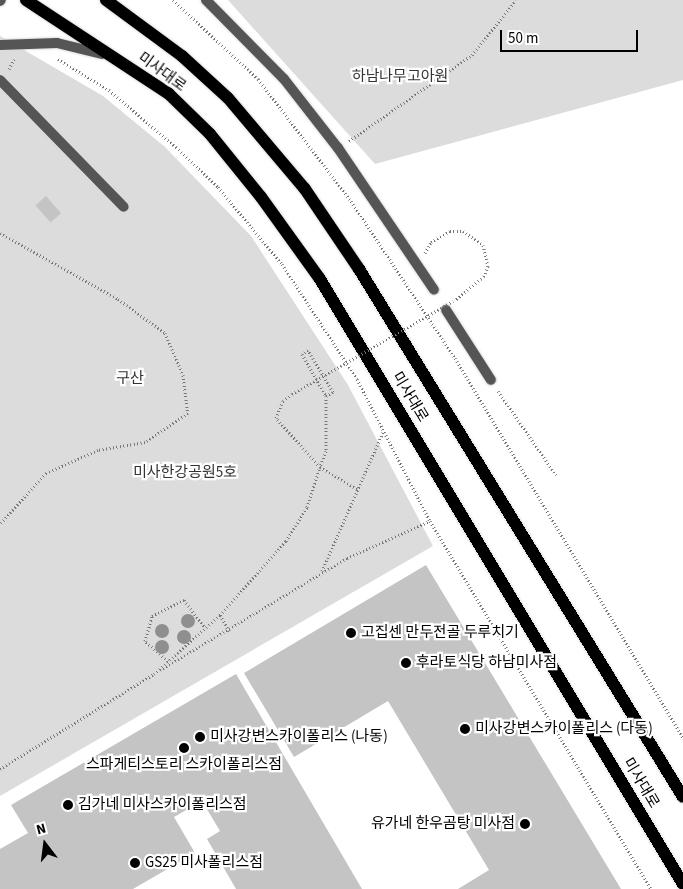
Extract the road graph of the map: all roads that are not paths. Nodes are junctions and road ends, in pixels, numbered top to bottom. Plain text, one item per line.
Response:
1 (26, 0) edge
2 (106, 0) edge
3 (206, 0) edge
4 (0, 45) edge
5 (113, 58) junction
6 (0, 80) edge
7 (124, 207) dead end
8 (434, 290) dead end
9 (446, 310) dead end
10 (491, 380) road end
11 (683, 797) edge
12 (683, 884) edge

1 - 5 main road, 미사대로
2 - 11 main road, 미사대로
3 - 8 lane
4 - 5 lane
5 - 12 main road, 미사대로
6 - 7 lane
9 - 10 lane

